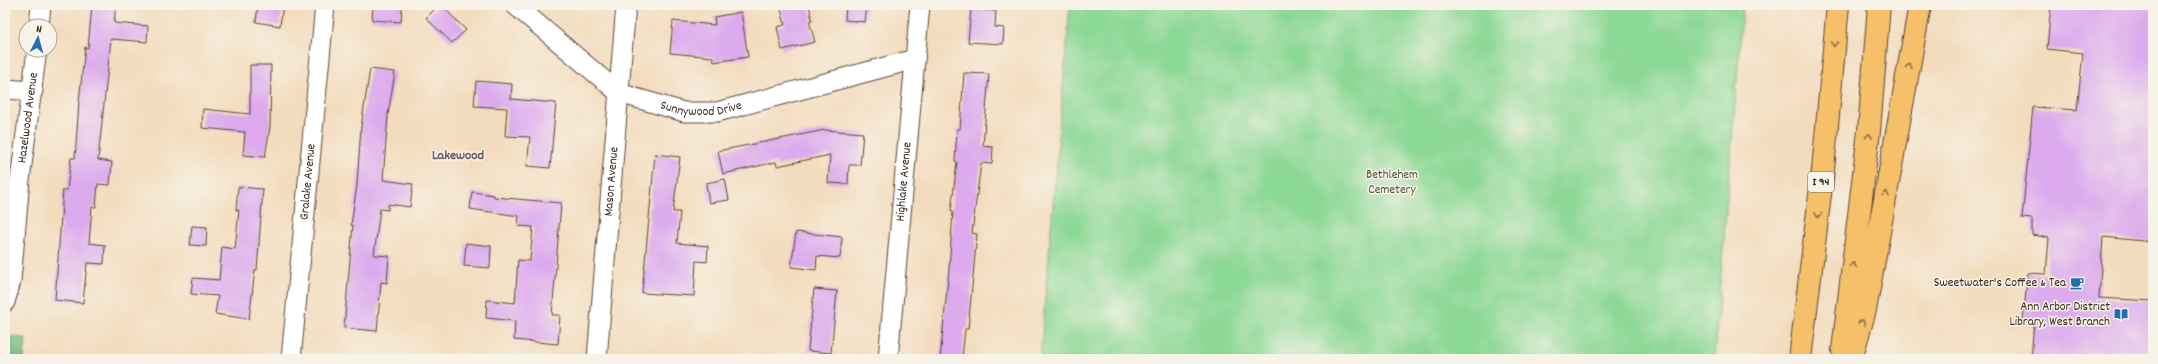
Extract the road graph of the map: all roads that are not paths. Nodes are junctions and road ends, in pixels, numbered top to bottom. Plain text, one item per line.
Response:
1 (41, 5) edge
2 (325, 5) edge
3 (515, 5) edge
4 (626, 5) edge
5 (920, 5) edge
6 (1838, 5) edge
7 (1879, 5) edge
8 (1920, 5) edge
9 (40, 18) edge
10 (36, 58) edge
11 (915, 59) junction
12 (5, 89) edge
13 (33, 91) junction
14 (618, 93) junction
15 (5, 302) edge
16 (291, 359) edge
17 (597, 359) edge
18 (888, 359) edge
19 (1800, 359) edge
20 (1842, 359) edge
21 (1851, 359) edge

1 - 9 street
2 - 16 street, Gralake Avenue
3 - 14 street, Sunnywood Drive
4 - 14 street, Mason Avenue
5 - 11 street, Highlake Avenue
6 -> 19 highway, I 94
20 -> 7 highway
21 -> 8 highway
10 - 13 street, Hazelwood Avenue
11 - 14 street, Sunnywood Drive
11 - 18 street, Highlake Avenue
12 - 13 street
13 - 15 street, Hazelwood Avenue
14 - 17 street, Mason Avenue

